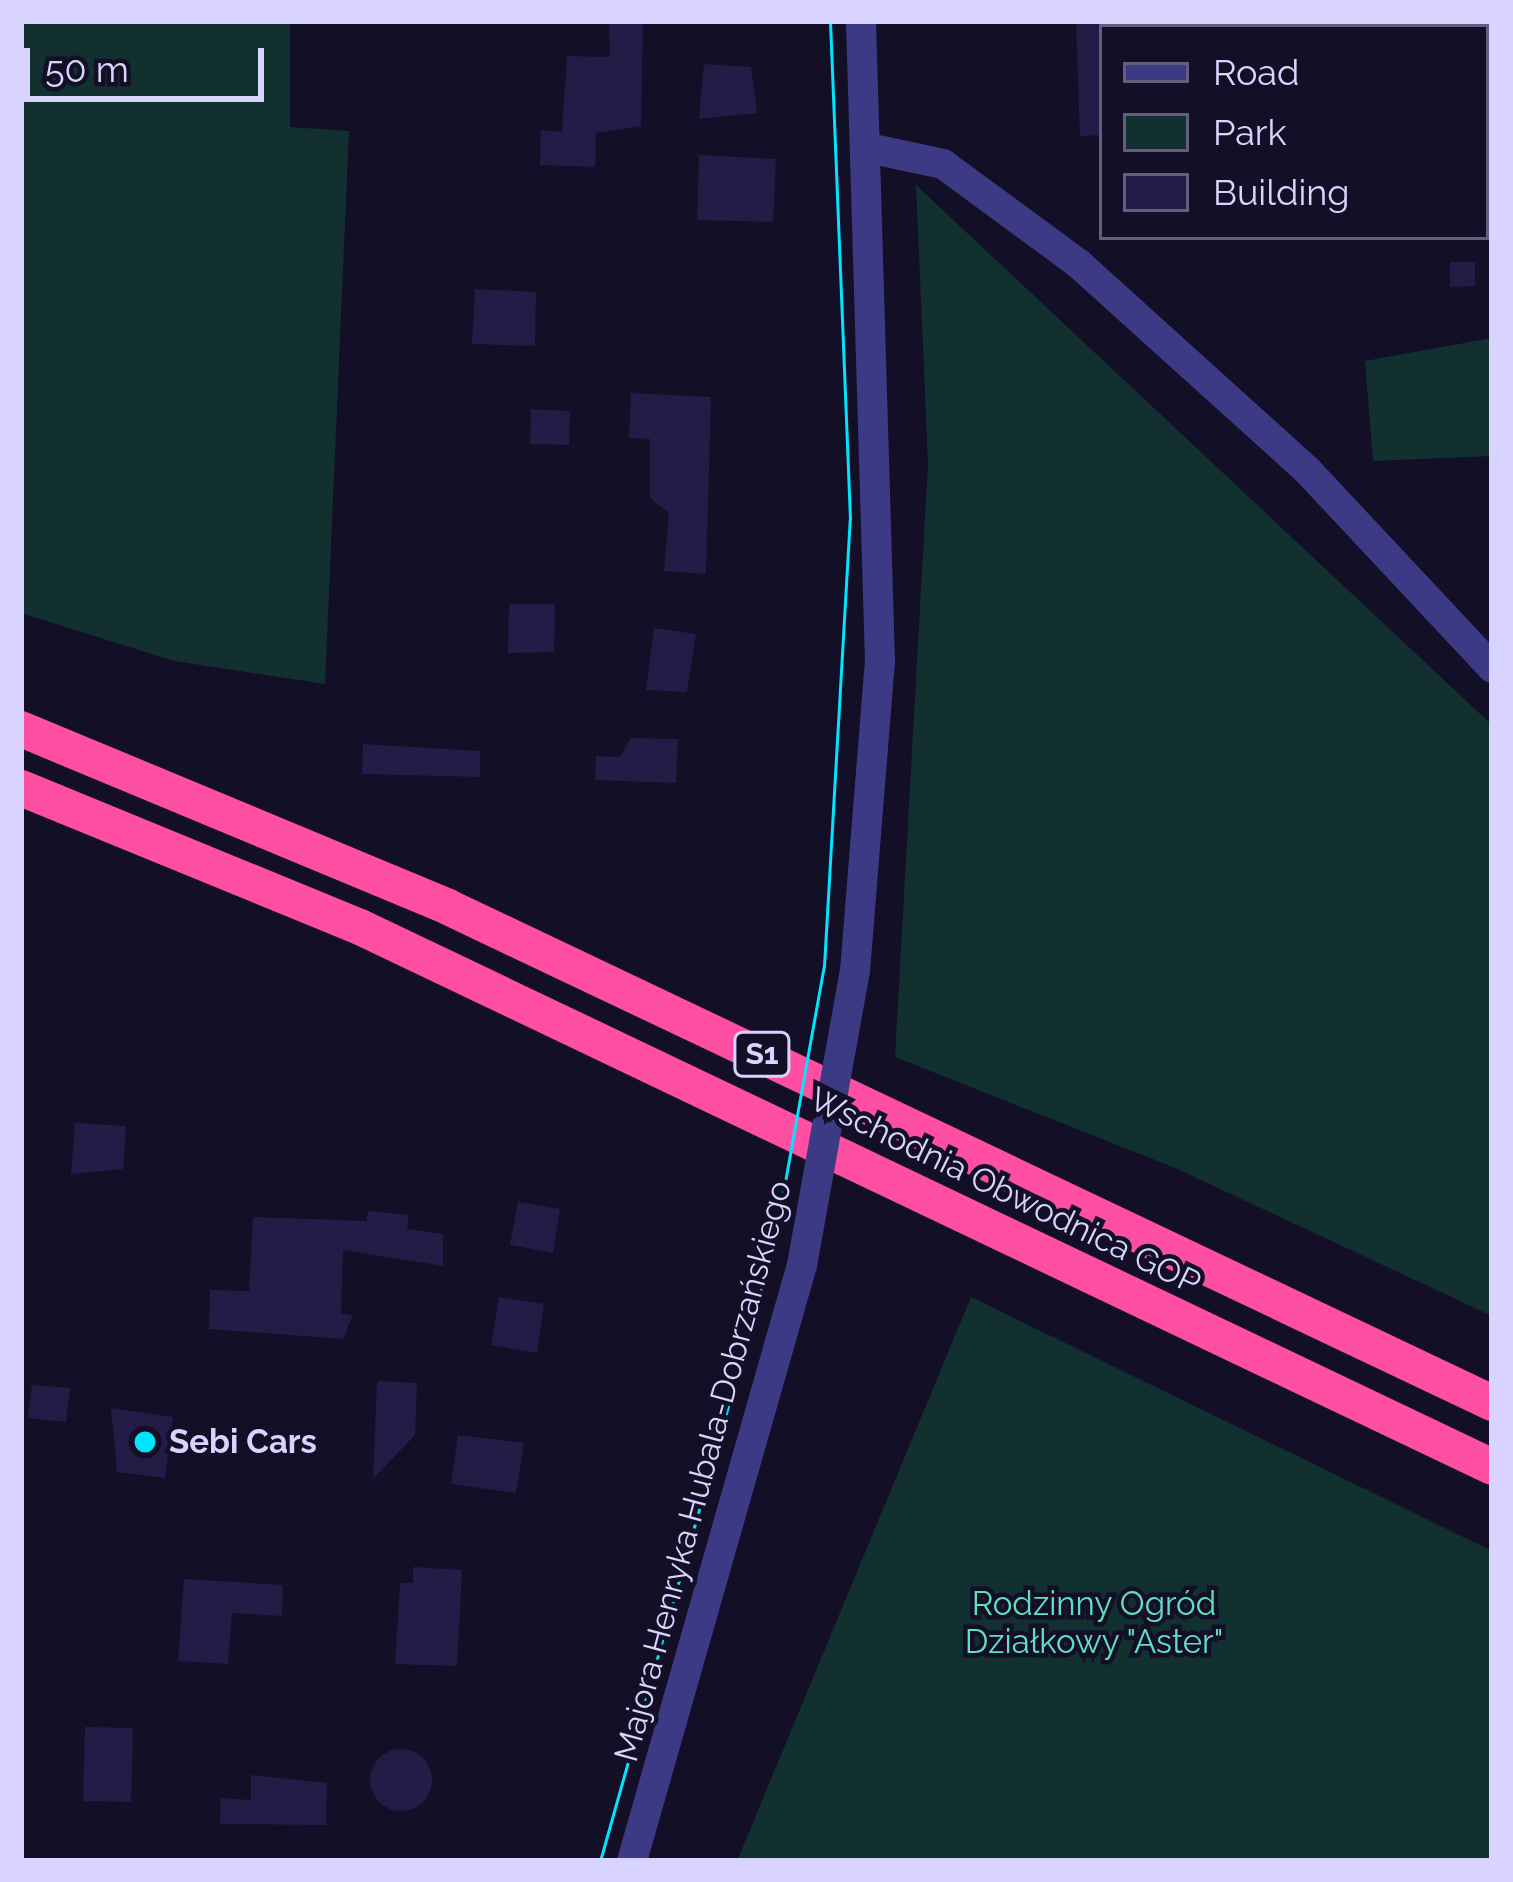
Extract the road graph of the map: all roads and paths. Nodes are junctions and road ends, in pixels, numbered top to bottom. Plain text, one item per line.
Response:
1 (861, 21) edge
2 (868, 148) junction
3 (1492, 668) edge
4 (21, 729) edge
5 (21, 788) edge
6 (1492, 1403) edge
7 (1492, 1467) edge
8 (632, 1861) edge

1 - 2 street, Majora Henryka Hubala-Dobrzańskiego
2 - 3 street
2 - 8 street, Majora Henryka Hubala-Dobrzańskiego, bridge
4 - 6 highway, Wschodnia Obwodnica GOP / S1
5 - 7 highway, Wschodnia Obwodnica GOP / S1

